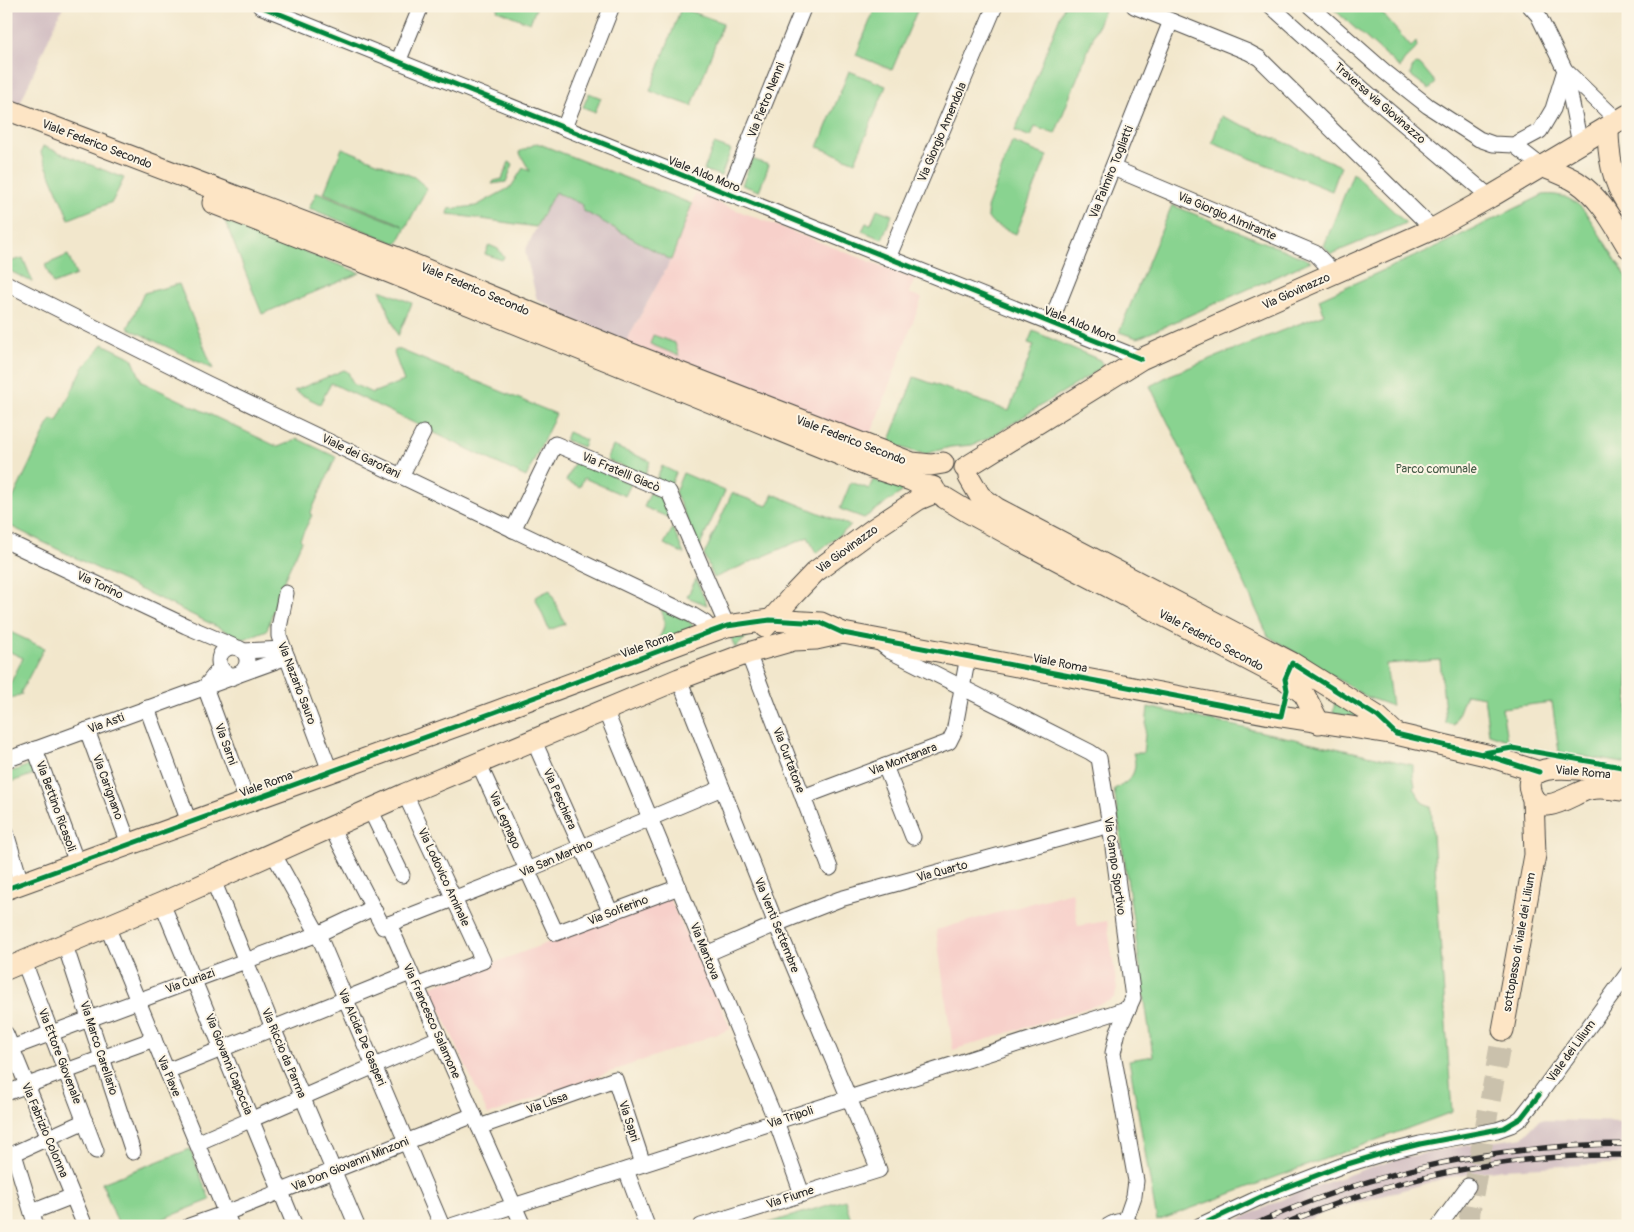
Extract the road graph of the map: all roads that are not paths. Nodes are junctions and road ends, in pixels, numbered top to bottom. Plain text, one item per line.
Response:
1 (260, 6) edge
2 (421, 6) edge
3 (612, 6) edge
4 (804, 6) edge
5 (995, 6) edge
6 (1134, 6) edge
7 (1271, 6) edge
8 (1310, 6) edge
9 (1530, 6) edge
10 (1172, 21) junction
11 (398, 62) junction
12 (1565, 70) junction
13 (6, 109) edge
14 (6, 121) edge
15 (1618, 121) edge
16 (564, 128) junction
17 (1514, 144) junction
18 (1580, 144) junction
19 (1541, 166) junction
20 (1113, 168) junction
21 (728, 194) junction
22 (1490, 197) junction
23 (1628, 205) edge
24 (1432, 229) junction
25 (1628, 248) edge
26 (888, 258) junction
27 (1334, 274) junction
28 (6, 283) edge
29 (1050, 324) junction
30 (1140, 359) junction
31 (423, 434) dead end
32 (943, 463) junction
33 (967, 473) junction
34 (401, 476) junction
35 (938, 492) junction
36 (513, 530) junction
37 (6, 541) edge
38 (286, 593) dead end
39 (770, 620) junction
40 (720, 628) junction
41 (193, 629) junction
42 (843, 632) junction
43 (875, 638) junction
44 (680, 643) junction
45 (239, 649) junction
46 (285, 653) junction
47 (748, 653) junction
48 (968, 656) junction
49 (724, 662) junction
50 (219, 666) junction
51 (238, 675) junction
52 (678, 679) junction
53 (1285, 679) junction
54 (1325, 684) junction
55 (205, 687) junction
56 (962, 687) junction
57 (147, 708) junction
58 (604, 710) junction
59 (1281, 716) junction
60 (1319, 723) junction
61 (87, 730) junction
62 (1396, 734) junction
63 (533, 739) junction
64 (35, 749) junction
65 (1486, 755) junction
66 (6, 760) edge
67 (478, 762) junction
68 (885, 766) junction
69 (330, 771) junction
70 (1539, 772) junction
71 (1628, 777) edge
72 (722, 788) junction
73 (1628, 791) edge
74 (404, 794) junction
75 (1532, 795) junction
76 (803, 797) junction
77 (247, 801) junction
78 (1559, 802) junction
79 (370, 809) junction
80 (650, 818) junction
81 (189, 822) junction
82 (1110, 825) junction
83 (332, 827) junction
84 (6, 833) edge
85 (913, 837) dead end
86 (128, 844) junction
87 (582, 847) junction
88 (273, 853) junction
89 (1535, 854) junction
90 (77, 863) junction
91 (830, 868) dead end
92 (527, 870) junction
93 (402, 875) dead end
94 (213, 880) junction
95 (14, 886) edge
96 (679, 887) junction
97 (454, 899) junction
98 (162, 903) junction
99 (373, 908) junction
100 (611, 913) junction
101 (389, 924) junction
102 (776, 924) junction
103 (107, 926) junction
104 (556, 933) joint
105 (318, 934) junction
106 (65, 945) junction
107 (706, 954) junction
108 (245, 960) junction
109 (15, 965) edge
110 (410, 972) junction
111 (1628, 973) edge
112 (194, 980) junction
113 (416, 986) junction
114 (346, 999) junction
115 (138, 1001) junction
116 (1129, 1008) junction
117 (89, 1019) junction
118 (273, 1028) junction
119 (1503, 1030) tunnel mouth
120 (52, 1033) junction
121 (439, 1038) junction
122 (154, 1039) junction
123 (8, 1044) edge
124 (222, 1049) junction
125 (102, 1058) junction
126 (374, 1066) junction
127 (66, 1071) junction
128 (167, 1071) junction
129 (615, 1078) joint
130 (26, 1086) junction
131 (6, 1093) edge
132 (302, 1097) junction
133 (850, 1098) junction
134 (251, 1119) junction
135 (84, 1121) junction
136 (476, 1121) junction
137 (776, 1122) junction
138 (48, 1137) junction
139 (406, 1142) junction
140 (197, 1143) junction
141 (96, 1151) dead end
142 (133, 1152) dead end
143 (10, 1155) edge
144 (642, 1164) junction
145 (626, 1170) junction
146 (879, 1170) joint
147 (333, 1171) junction
148 (1468, 1186) dead end
149 (281, 1192) junction
150 (802, 1194) junction
151 (72, 1196) junction
152 (513, 1206) junction
153 (34, 1219) edge
154 (229, 1220) edge
155 (1129, 1224) edge
156 (85, 1226) edge
157 (189, 1226) edge
158 (295, 1226) edge
159 (357, 1226) edge
160 (442, 1226) edge
161 (451, 1226) edge
162 (523, 1226) edge
163 (647, 1226) edge
164 (701, 1226) edge
165 (1108, 1226) edge
166 (1199, 1226) edge
167 (1439, 1226) edge

1 - 11 street, Viale Aldo Moro
2 - 11 street
3 - 16 street
4 - 21 street, Via Pietro Nenni
5 - 26 street, Via Giorgio Amendola
6 - 10 street
7 - 22 street, Traversa via Giovinazzo
8 - 17 street
9 - 12 street
10 - 20 street, Via Palmiro Togliatti
10 - 24 street
11 - 16 street, Viale Aldo Moro
12 - 15 street
12 - 17 street
12 - 18 street
13 - 32 main road, Viale Federico Secondo
14 - 35 main road, Viale Federico Secondo
15 - 18 main road, Via Giovinazzo
15 - 23 main road
16 - 21 street, Viale Aldo Moro
17 - 19 street
18 - 19 main road, Via Giovinazzo
19 - 22 main road, Via Giovinazzo
19 - 25 main road
20 - 27 street, Via Giorgio Almirante
20 - 29 street, Via Palmiro Togliatti
21 - 26 street, Viale Aldo Moro
22 - 24 main road, Via Giovinazzo
24 - 27 main road, Via Giovinazzo
26 - 29 street, Viale Aldo Moro
27 - 30 main road, Via Giovinazzo
28 - 34 street, Viale dei Garofani
29 - 30 street, Viale Aldo Moro
30 - 33 main road, Via Giovinazzo
31 - 34 street
32 - 33 main road
32 - 35 main road
33 - 35 main road
33 - 54 main road, Viale Federico Secondo
34 - 36 street, Viale dei Garofani
35 - 39 main road, Via Giovinazzo
35 - 53 main road, Viale Federico Secondo
36 - 40 street, Viale dei Garofani
36 - 40 street, Via Fratelli Giacò
37 - 41 street, Via Torino
38 - 46 street, Via Nazario Sauro
39 - 40 main road, Viale Roma
39 - 42 main road, Viale Roma
39 - 47 main road
40 - 44 main road, Viale Roma
40 - 49 main road
41 - 45 street, Via Torino
41 - 50 street, Via Torino
42 - 43 main road, Viale Roma
42 - 47 main road, Viale Roma
43 - 48 main road, Viale Roma
43 - 56 street, Via Campo Sportivo
44 - 52 main road, Viale Roma
44 - 69 main road, Viale Roma
45 - 46 street
45 - 50 street
45 - 51 street
46 - 51 street, Via Asti
46 - 69 street, Via Nazario Sauro
47 - 49 main road, Viale Roma
47 - 76 street, Via Curtatone
48 - 56 street, Via Montanara
48 - 59 main road, Viale Roma
49 - 52 main road, Viale Roma
50 - 51 street
50 - 55 street
51 - 55 street, Via Asti
52 - 58 main road, Viale Roma
52 - 72 street, Via Venti Settembre
53 - 59 main road
53 - 60 main road, Viale Federico Secondo
54 - 60 main road
54 - 62 main road, Viale Federico Secondo
55 - 57 street, Via Asti
55 - 77 street, Via Sarni
56 - 68 street, Via Montanara
56 - 82 street, Via Campo Sportivo
57 - 61 street, Via Asti
57 - 81 street
58 - 63 main road, Viale Roma
58 - 80 street, Via Mantova
59 - 60 main road, Viale Roma
60 - 62 main road, Viale Roma
61 - 64 street, Via Asti
61 - 86 street, Via Carignano
62 - 65 main road, Viale Roma
63 - 67 main road, Viale Roma
63 - 87 street, Via Peschiera
64 - 66 street, Via Asti
64 - 90 street, Via Bettino Ricasoli
65 - 70 main road, Viale Roma
65 - 75 main road, Viale Roma
67 - 74 main road, Viale Roma
67 - 92 street, Via Legnago
68 - 76 street, Via Montanara
68 - 85 street
69 - 77 main road, Viale Roma
70 - 71 main road, Viale Roma
70 - 75 main road, Viale Roma
72 - 80 street, Via San Martino
72 - 102 street, Via Venti Settembre
73 - 78 main road, Viale Roma
74 - 79 main road, Viale Roma
74 - 97 street, Via Lodovico Aminale
75 - 78 main road, Viale Roma
75 - 89 main road, sottopasso di viale dei Lilium
76 - 91 street, Via Curtatone
77 - 81 main road, Viale Roma
78 - 89 main road, sottopasso di viale dei Lilium
79 - 83 main road, Viale Roma
79 - 93 street
80 - 87 street, Via San Martino
80 - 96 street, Via Mantova
81 - 86 main road, Viale Roma
82 - 102 street, Via Quarto
82 - 116 street, Via Campo Sportivo
83 - 88 main road, Viale Roma
83 - 99 street, Via Francesco Salamone
84 - 95 street
86 - 90 main road, Viale Roma
87 - 92 street, Via San Martino
87 - 100 street, Via Peschiera
88 - 94 main road, Viale Roma
88 - 105 street, Via Alcide De Gasperi
89 - 119 main road, sottopasso di viale dei Lilium
90 - 95 main road, Viale Roma
92 - 97 street, Via San Martino
92 - 104 street, Via Legnago
94 - 98 main road, Viale Roma
94 - 108 street, Via Riccio da Parma
96 - 100 street, Via Solferino
96 - 107 street, Via Mantova
97 - 101 street, Via San Martino
97 - 113 street, Via Lodovico Aminale
98 - 103 main road, Viale Roma
98 - 112 street, Via Giovanni Capoccia
99 - 101 street, Via Francesco Salamone
99 - 105 street, Via Curiazi
100 - 104 street, Via Solferino
101 - 110 street, Via Francesco Salamone
102 - 107 street, Via Quarto
102 - 133 street, Via Venti Settembre
103 - 106 main road, Viale Roma
103 - 115 street, Via Piave
105 - 108 street, Via Curiazi
105 - 114 street, Via Alcide De Gasperi
106 - 109 main road, Viale Roma
106 - 117 street, Via Marco Carellario
107 - 137 street, Via Mantova
108 - 112 street, Via Curiazi
108 - 118 street, Via Riccio da Parma
109 - 120 street, Via Ettore Giovenale
110 - 113 street, Via Francesco Salamone
110 - 114 street
111 - 166 street, Viale dei Lilium
112 - 115 street, Via Curiazi
112 - 124 street, Via Giovanni Capoccia
113 - 121 street, Via Francesco Salamone
114 - 118 street
114 - 126 street, Via Alcide De Gasperi
115 - 117 street, Via Curiazi
115 - 122 street, Via Piave
116 - 133 street, Via Tripoli
116 - 155 street, Via Campo Sportivo
117 - 120 street, Via Curiazi
117 - 125 street, Via Marco Carellario
118 - 124 street
118 - 132 street, Via Riccio da Parma
120 - 123 street, Via Curiazi
120 - 127 street, Via Ettore Giovenale
121 - 126 street
121 - 136 street, Via Francesco Salamone
122 - 125 street
122 - 128 street, Via Piave
123 - 130 street, Via Fabrizio Colonna
124 - 128 street
124 - 134 street, Via Giovanni Capoccia
125 - 127 street
125 - 142 street, Via Marco Carellario
126 - 132 street
126 - 139 street, Via Alcide De Gasperi
127 - 130 street
127 - 135 street, Via Ettore Giovenale
128 - 140 street, Via Piave
129 - 136 street, Via Lissa
129 - 144 street, Via Sapri
130 - 131 street
130 - 138 street, Via Fabrizio Colonna
132 - 134 street
132 - 147 street, Via Riccio da Parma
133 - 137 street, Via Tripoli
133 - 146 street, Via Venti Settembre
134 - 140 street
134 - 149 street, Via Giovanni Capoccia
135 - 138 street
135 - 141 street, Via Ettore Giovenale
136 - 139 street, Via Don Giovanni Minzoni
136 - 152 street, Via Francesco Salamone
137 - 144 street, Via Tripoli
137 - 150 street, Via Mantova
138 - 143 street
138 - 151 street, Via Fabrizio Colonna
139 - 147 street, Via Don Giovanni Minzoni
139 - 160 street, Via Alcide De Gasperi
140 - 154 street, Via Piave
143 - 153 street
144 - 145 street, Via Tripoli
145 - 152 street, Via Tripoli
145 - 163 street
146 - 150 street, Via Fiume
147 - 149 street, Via Don Giovanni Minzoni
147 - 159 street, Via Riccio da Parma
148 - 167 street
149 - 154 street, Via Don Giovanni Minzoni
149 - 158 street, Via Giovanni Capoccia
150 - 164 street, Via Fiume
151 - 153 street
151 - 156 street, Via Fabrizio Colonna
152 - 161 street, Via Tripoli
152 - 162 street, Via Francesco Salamone
154 - 157 street, Via Don Giovanni Minzoni
155 - 165 street

